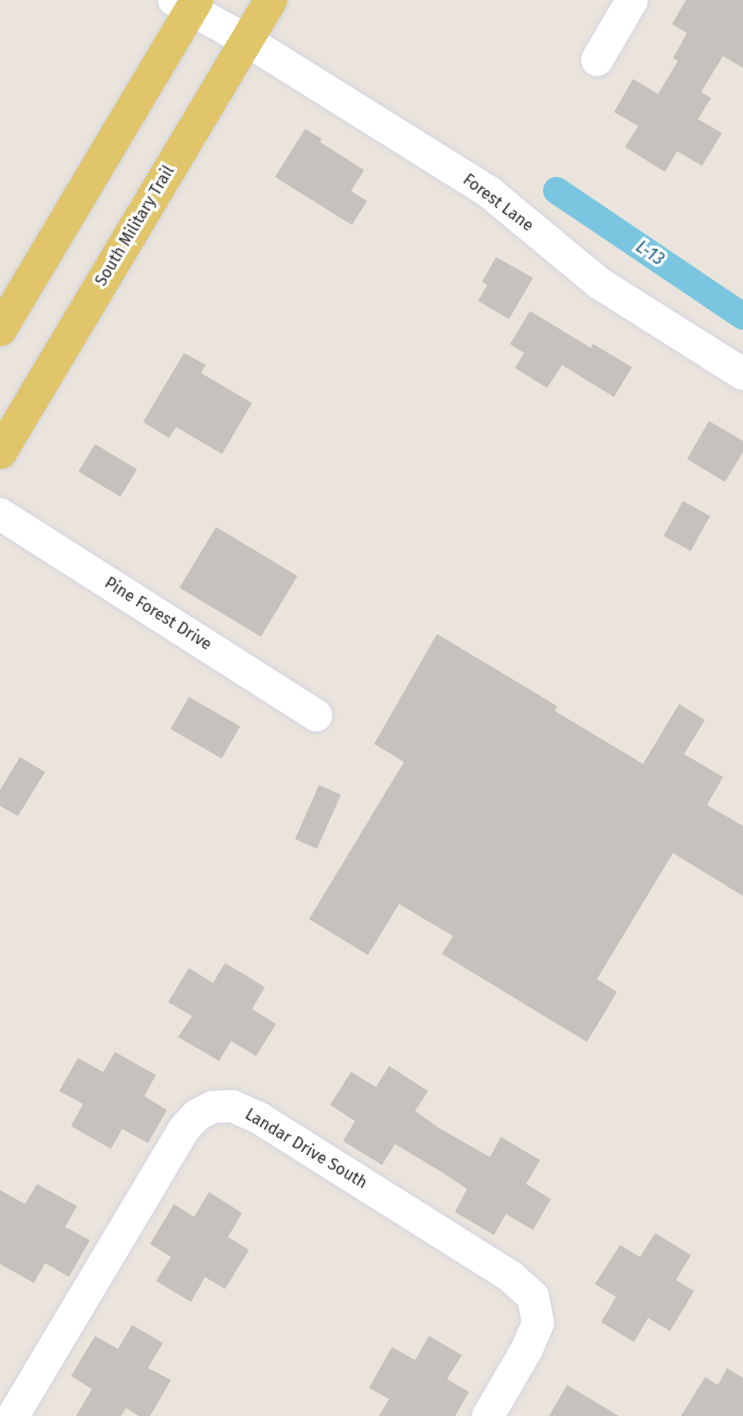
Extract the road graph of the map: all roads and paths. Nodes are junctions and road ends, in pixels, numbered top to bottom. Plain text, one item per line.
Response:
1 (270, 0) edge
2 (632, 0) edge
3 (187, 3) edge
4 (246, 40) junction
5 (597, 60) dead end
6 (0, 329) edge
7 (743, 374) edge
8 (0, 452) edge
9 (0, 513) edge
10 (316, 716) dead end
11 (13, 1416) edge
12 (488, 1416) edge

1 - 4 main road, South Military Trail
2 - 5 street
3 - 4 street, Forest Lane
3 - 6 main road
4 - 7 street, Forest Lane
4 - 8 main road, South Military Trail
9 - 10 street, Pine Forest Drive
11 - 12 street, Landar Drive South

